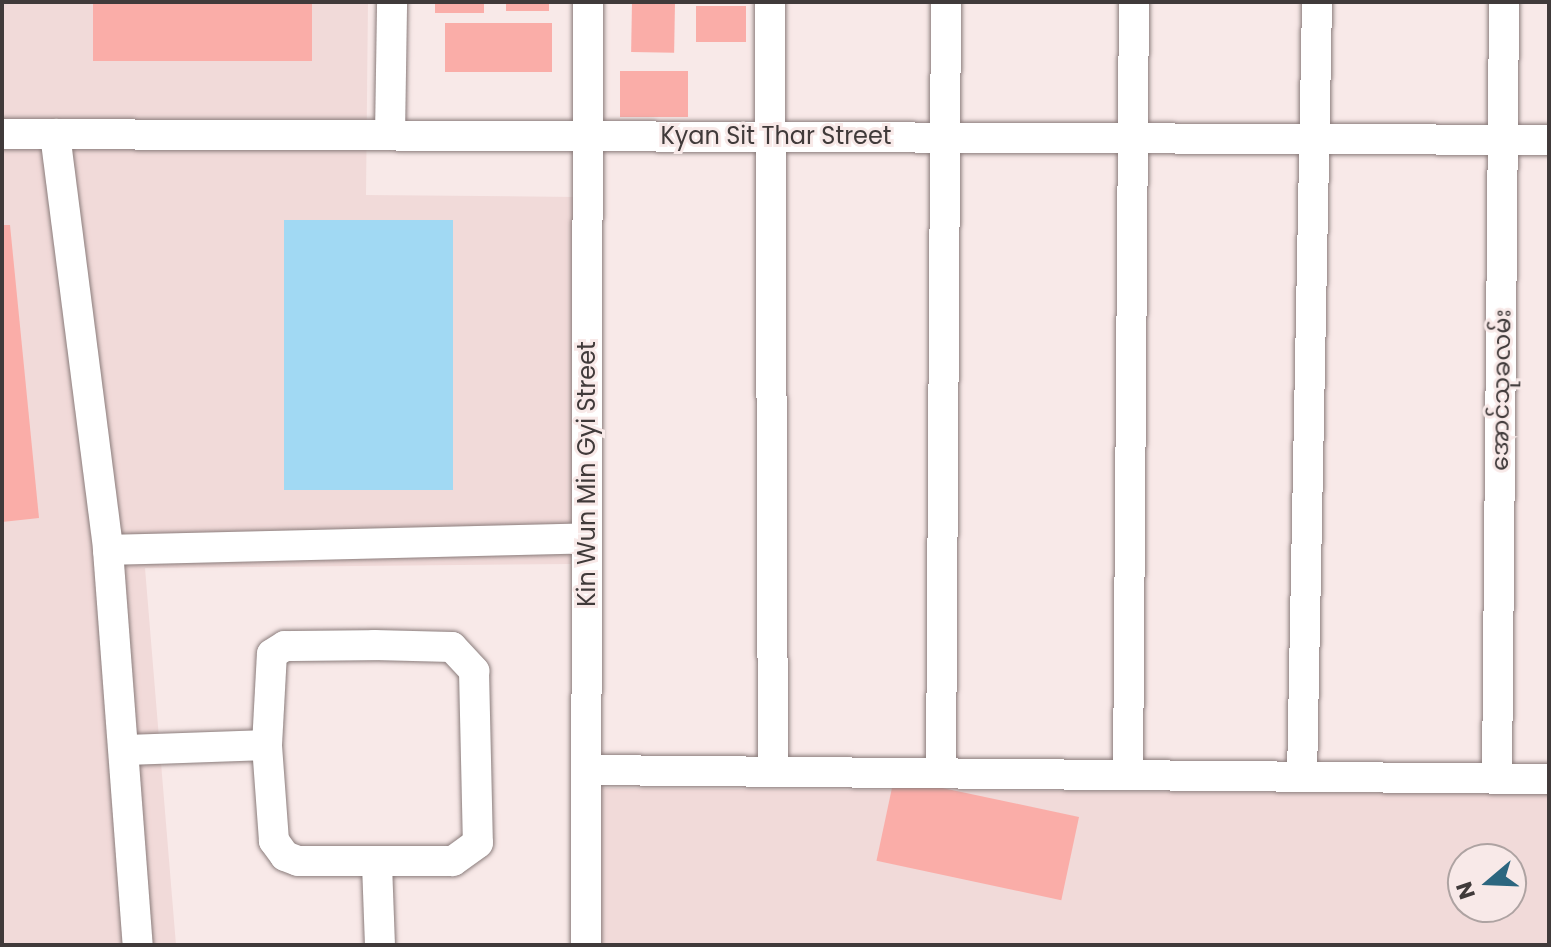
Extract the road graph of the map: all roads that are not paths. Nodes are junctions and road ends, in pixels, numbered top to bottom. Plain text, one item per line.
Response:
1 (392, 2) edge
2 (588, 2) edge
3 (770, 2) edge
4 (946, 2) edge
5 (1134, 2) edge
6 (1317, 2) edge
7 (1504, 2) edge
8 (2, 134) edge
9 (55, 134) junction
10 (390, 135) junction
11 (587, 136) junction
12 (771, 136) junction
13 (945, 137) junction
14 (1132, 137) junction
15 (1315, 138) junction
16 (1503, 139) junction
17 (1549, 140) edge
18 (587, 538) junction
19 (108, 550) junction
20 (267, 745) junction
21 (127, 750) junction
22 (586, 770) junction
23 (773, 772) junction
24 (941, 773) junction
25 (1128, 775) junction
26 (1302, 777) junction
27 (1497, 778) junction
28 (1549, 779) edge
29 (377, 864) junction
30 (138, 945) edge
31 (380, 945) edge
32 (586, 945) edge

1 - 10 street
2 - 11 street, Kin Wun Min Gyi Street
3 - 12 street
4 - 13 street
5 - 14 street
6 - 15 street
7 - 16 street, အောင်သုခလမ်း
8 - 9 street, Kyan Sit Thar Street
9 - 10 street, Kyan Sit Thar Street
9 - 19 street
10 - 11 street, Kyan Sit Thar Street
11 - 12 street, Kyan Sit Thar Street
11 - 18 street, Kin Wun Min Gyi Street
12 - 13 street, Kyan Sit Thar Street
12 - 23 street
13 - 14 street, Kyan Sit Thar Street
13 - 24 street
14 - 15 street, Kyan Sit Thar Street
14 - 25 street
15 - 16 street, Kyan Sit Thar Street
15 - 26 street
16 - 17 street, Kyan Sit Thar Street
16 - 27 street, အောင်သုခလမ်း
18 - 19 street
18 - 22 street, Kin Wun Min Gyi Street
19 - 21 street
20 - 21 street
20 - 29 street
20 - 29 street
21 - 30 street
22 - 23 street
22 - 32 street, Kin Wun Min Gyi Street
23 - 24 street
24 - 25 street
25 - 26 street
26 - 27 street
27 - 28 street
29 - 31 street

